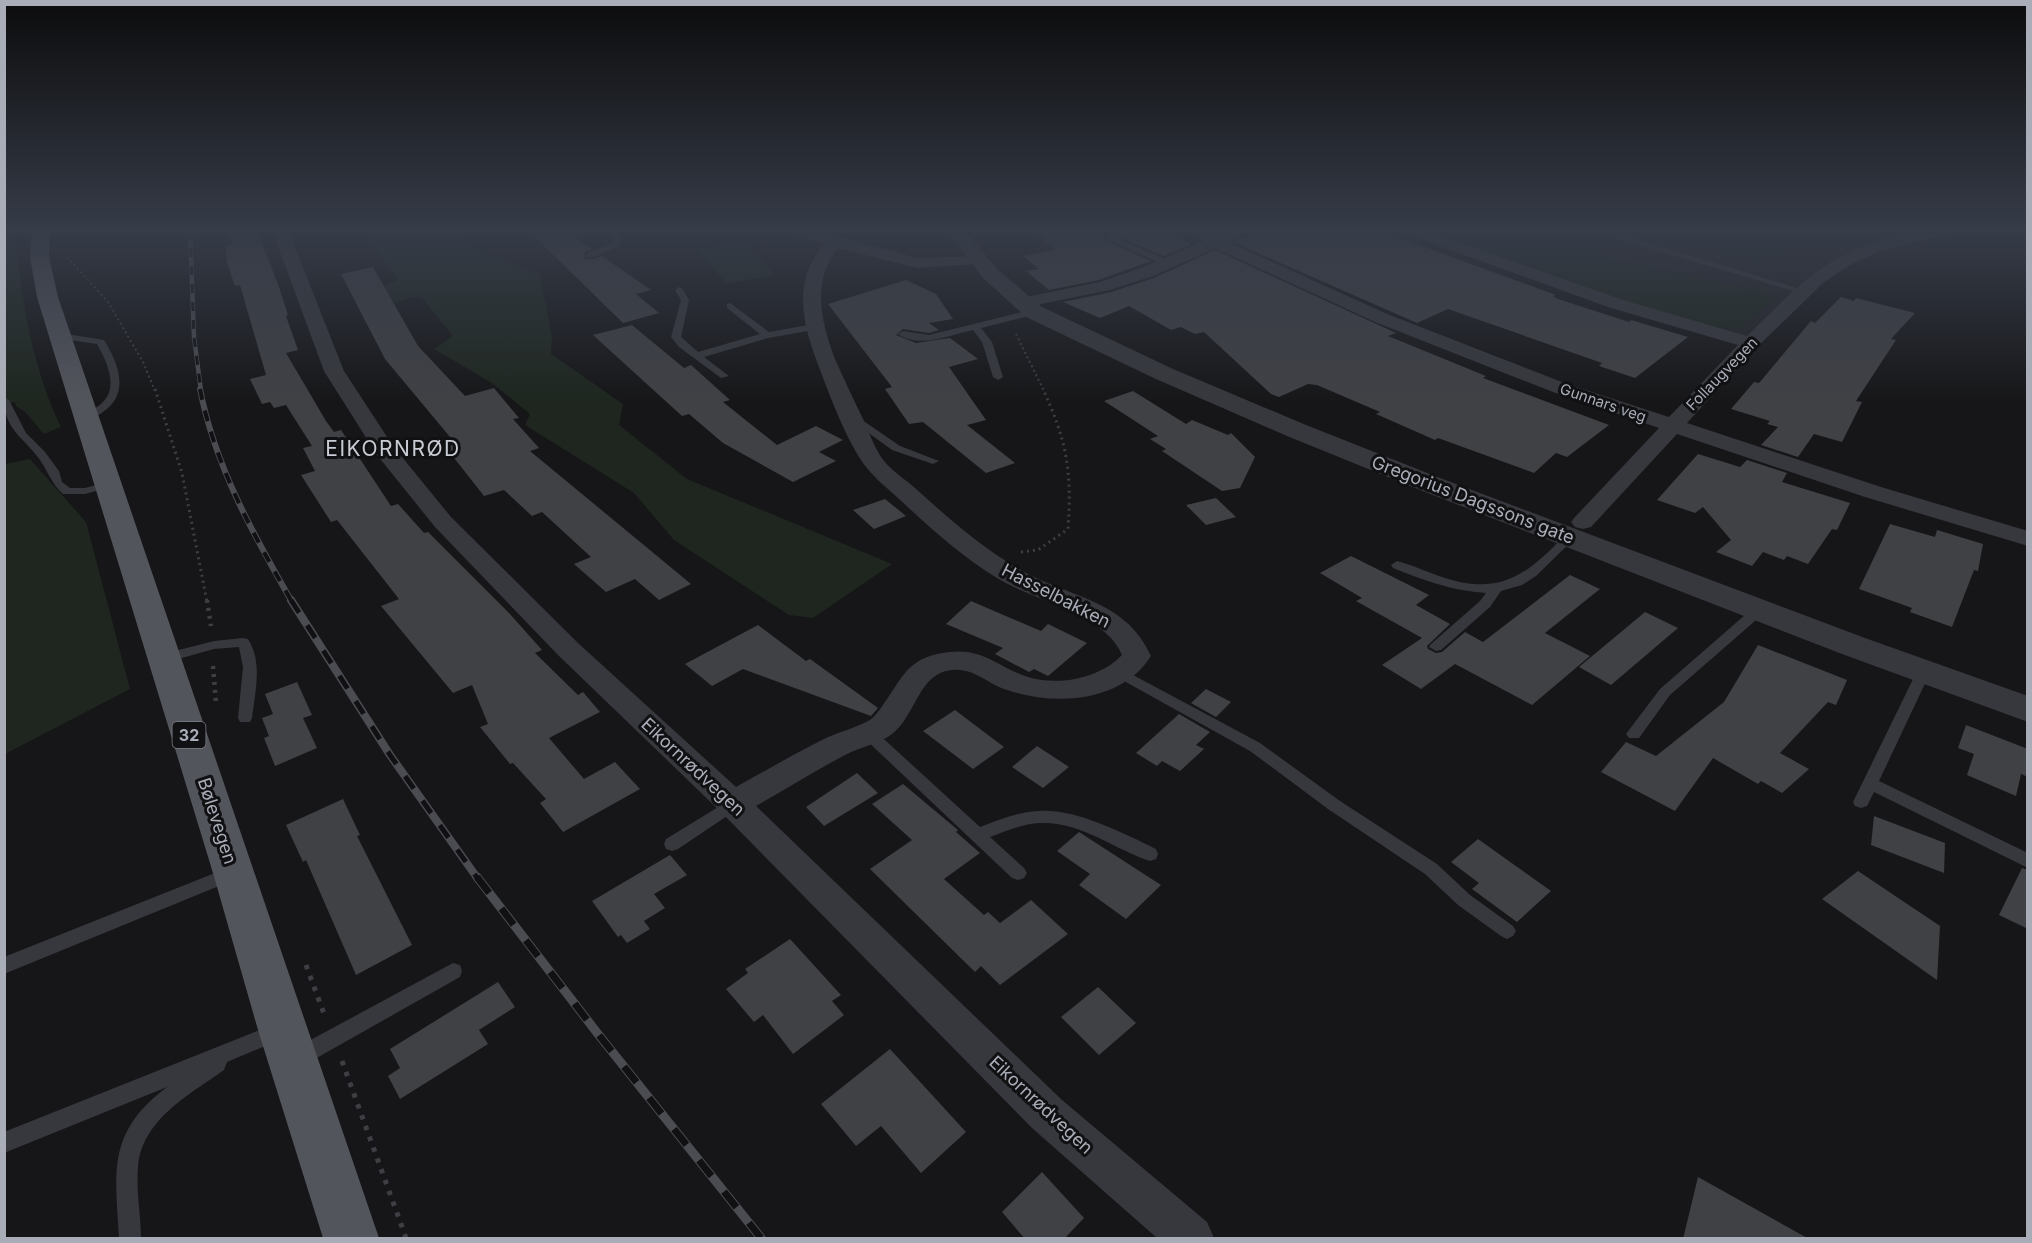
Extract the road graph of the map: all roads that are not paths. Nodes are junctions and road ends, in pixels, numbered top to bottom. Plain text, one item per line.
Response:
1 (47, 288) edge
2 (302, 288) edge
3 (813, 288) edge
4 (1002, 288) edge
5 (1098, 288) edge
6 (1317, 288) edge
7 (1572, 288) edge
8 (1793, 288) edge
9 (1807, 288) edge
10 (679, 290) dead end
11 (1803, 291) junction
12 (730, 306) dead end
13 (1020, 312) junction
14 (814, 327) junction
15 (976, 327) junction
16 (903, 334) dead end
17 (767, 335) junction
18 (1750, 343) junction
19 (696, 356) junction
20 (724, 376) dead end
21 (998, 377) dead end
22 (4, 400) edge
23 (850, 414) junction
24 (1671, 427) junction
25 (933, 461) dead end
26 (107, 485) junction
27 (1576, 530) junction
28 (2028, 539) edge
29 (1397, 565) dead end
30 (1497, 588) junction
31 (1758, 611) junction
32 (1436, 647) dead end
33 (164, 658) junction
34 (1120, 673) junction
35 (1923, 673) junction
36 (2028, 710) edge
37 (245, 718) dead end
38 (869, 734) junction
39 (1634, 734) dead end
40 (1870, 783) junction
41 (1862, 802) dead end
42 (733, 804) junction
43 (977, 835) junction
44 (672, 844) dead end
45 (1150, 854) dead end
46 (2028, 861) edge
47 (234, 873) junction
48 (1018, 873) dead end
49 (1507, 931) dead end
50 (4, 966) edge
51 (453, 971) dead end
52 (287, 1045) junction
53 (231, 1052) junction
54 (4, 1143) edge
55 (130, 1239) edge
56 (351, 1239) edge
57 (1191, 1239) edge

1 - 26 main road, Bølevegen / 32
2 - 42 street, Eikornrødvegen
3 - 14 street, Hasselbakken
4 - 13 street, Gregorius Dagssons gate
5 - 13 street
6 - 24 street, Gunnars veg
7 - 18 street
8 - 11 lane
9 - 11 street, Follaugvegen
10 - 19 lane
11 - 18 street, Follaugvegen
12 - 17 lane
13 - 15 lane
13 - 27 street, Gregorius Dagssons gate
14 - 17 lane
14 - 23 street, Hasselbakken
15 - 16 lane
15 - 21 lane
17 - 19 lane
18 - 24 street, Follaugvegen
19 - 20 lane
22 - 26 lane
23 - 25 lane
23 - 34 street, Hasselbakken
24 - 27 street, Follaugvegen
24 - 28 street, Gunnars veg
26 - 33 main road, Bølevegen / 32
27 - 30 lane
27 - 31 street, Gregorius Dagssons gate
29 - 30 lane
30 - 32 lane
31 - 35 street, Gregorius Dagssons gate
31 - 39 lane
33 - 37 lane
33 - 47 main road, Bølevegen / 32
34 - 38 street
34 - 49 lane
35 - 36 street, Gregorius Dagssons gate
35 - 40 lane
38 - 42 street
38 - 43 lane
40 - 41 lane
40 - 46 lane
42 - 44 lane
42 - 57 street, Eikornrødvegen
43 - 45 lane
43 - 48 lane
47 - 50 lane
47 - 52 main road, Bølevegen / 32
51 - 52 lane
52 - 53 lane
52 - 56 main road, Bølevegen / 32
53 - 54 lane
53 - 55 lane

